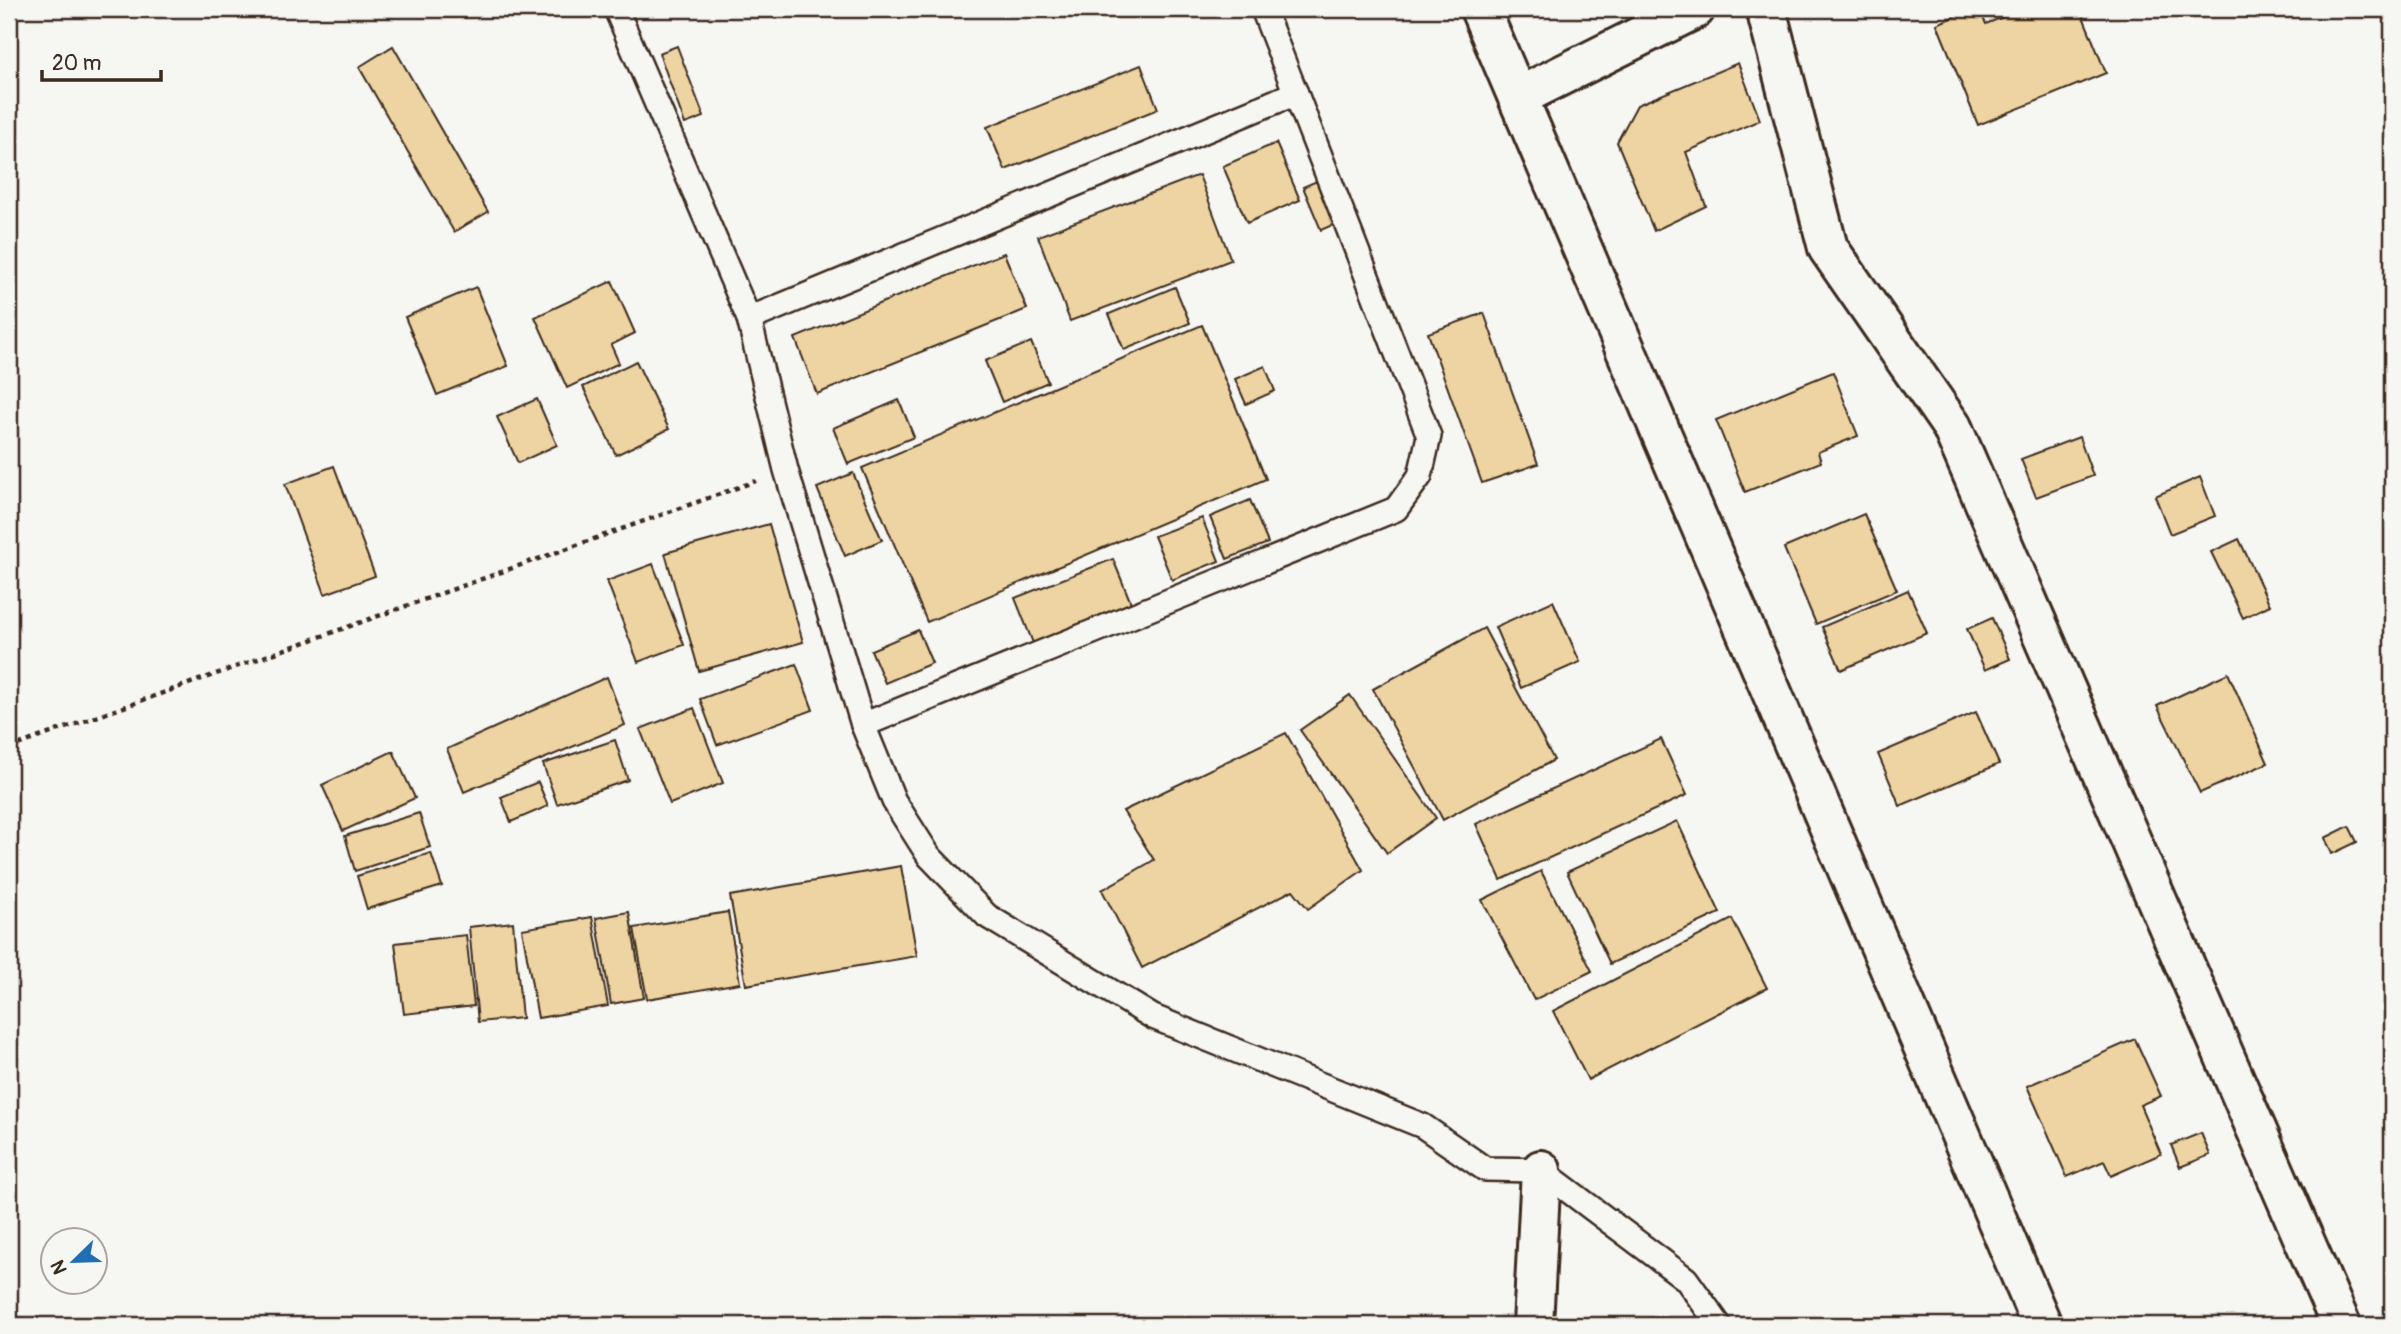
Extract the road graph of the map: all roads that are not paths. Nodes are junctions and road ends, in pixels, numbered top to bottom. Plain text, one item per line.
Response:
1 (616, 9) edge
2 (1264, 9) edge
3 (1480, 9) edge
4 (1695, 9) edge
5 (1766, 9) edge
6 (1296, 93) junction
7 (1518, 97) junction
8 (748, 319) junction
9 (863, 725) junction
10 (1541, 1170) junction
11 (1533, 1325) edge
12 (1719, 1325) edge
13 (2042, 1325) edge
14 (2342, 1325) edge

1 - 8 lane
2 - 6 lane
3 - 7 street
4 - 7 street
5 - 14 street
6 - 8 lane
6 - 9 lane
7 - 13 street
8 - 9 lane
9 - 10 lane
10 - 11 street
10 - 12 lane

